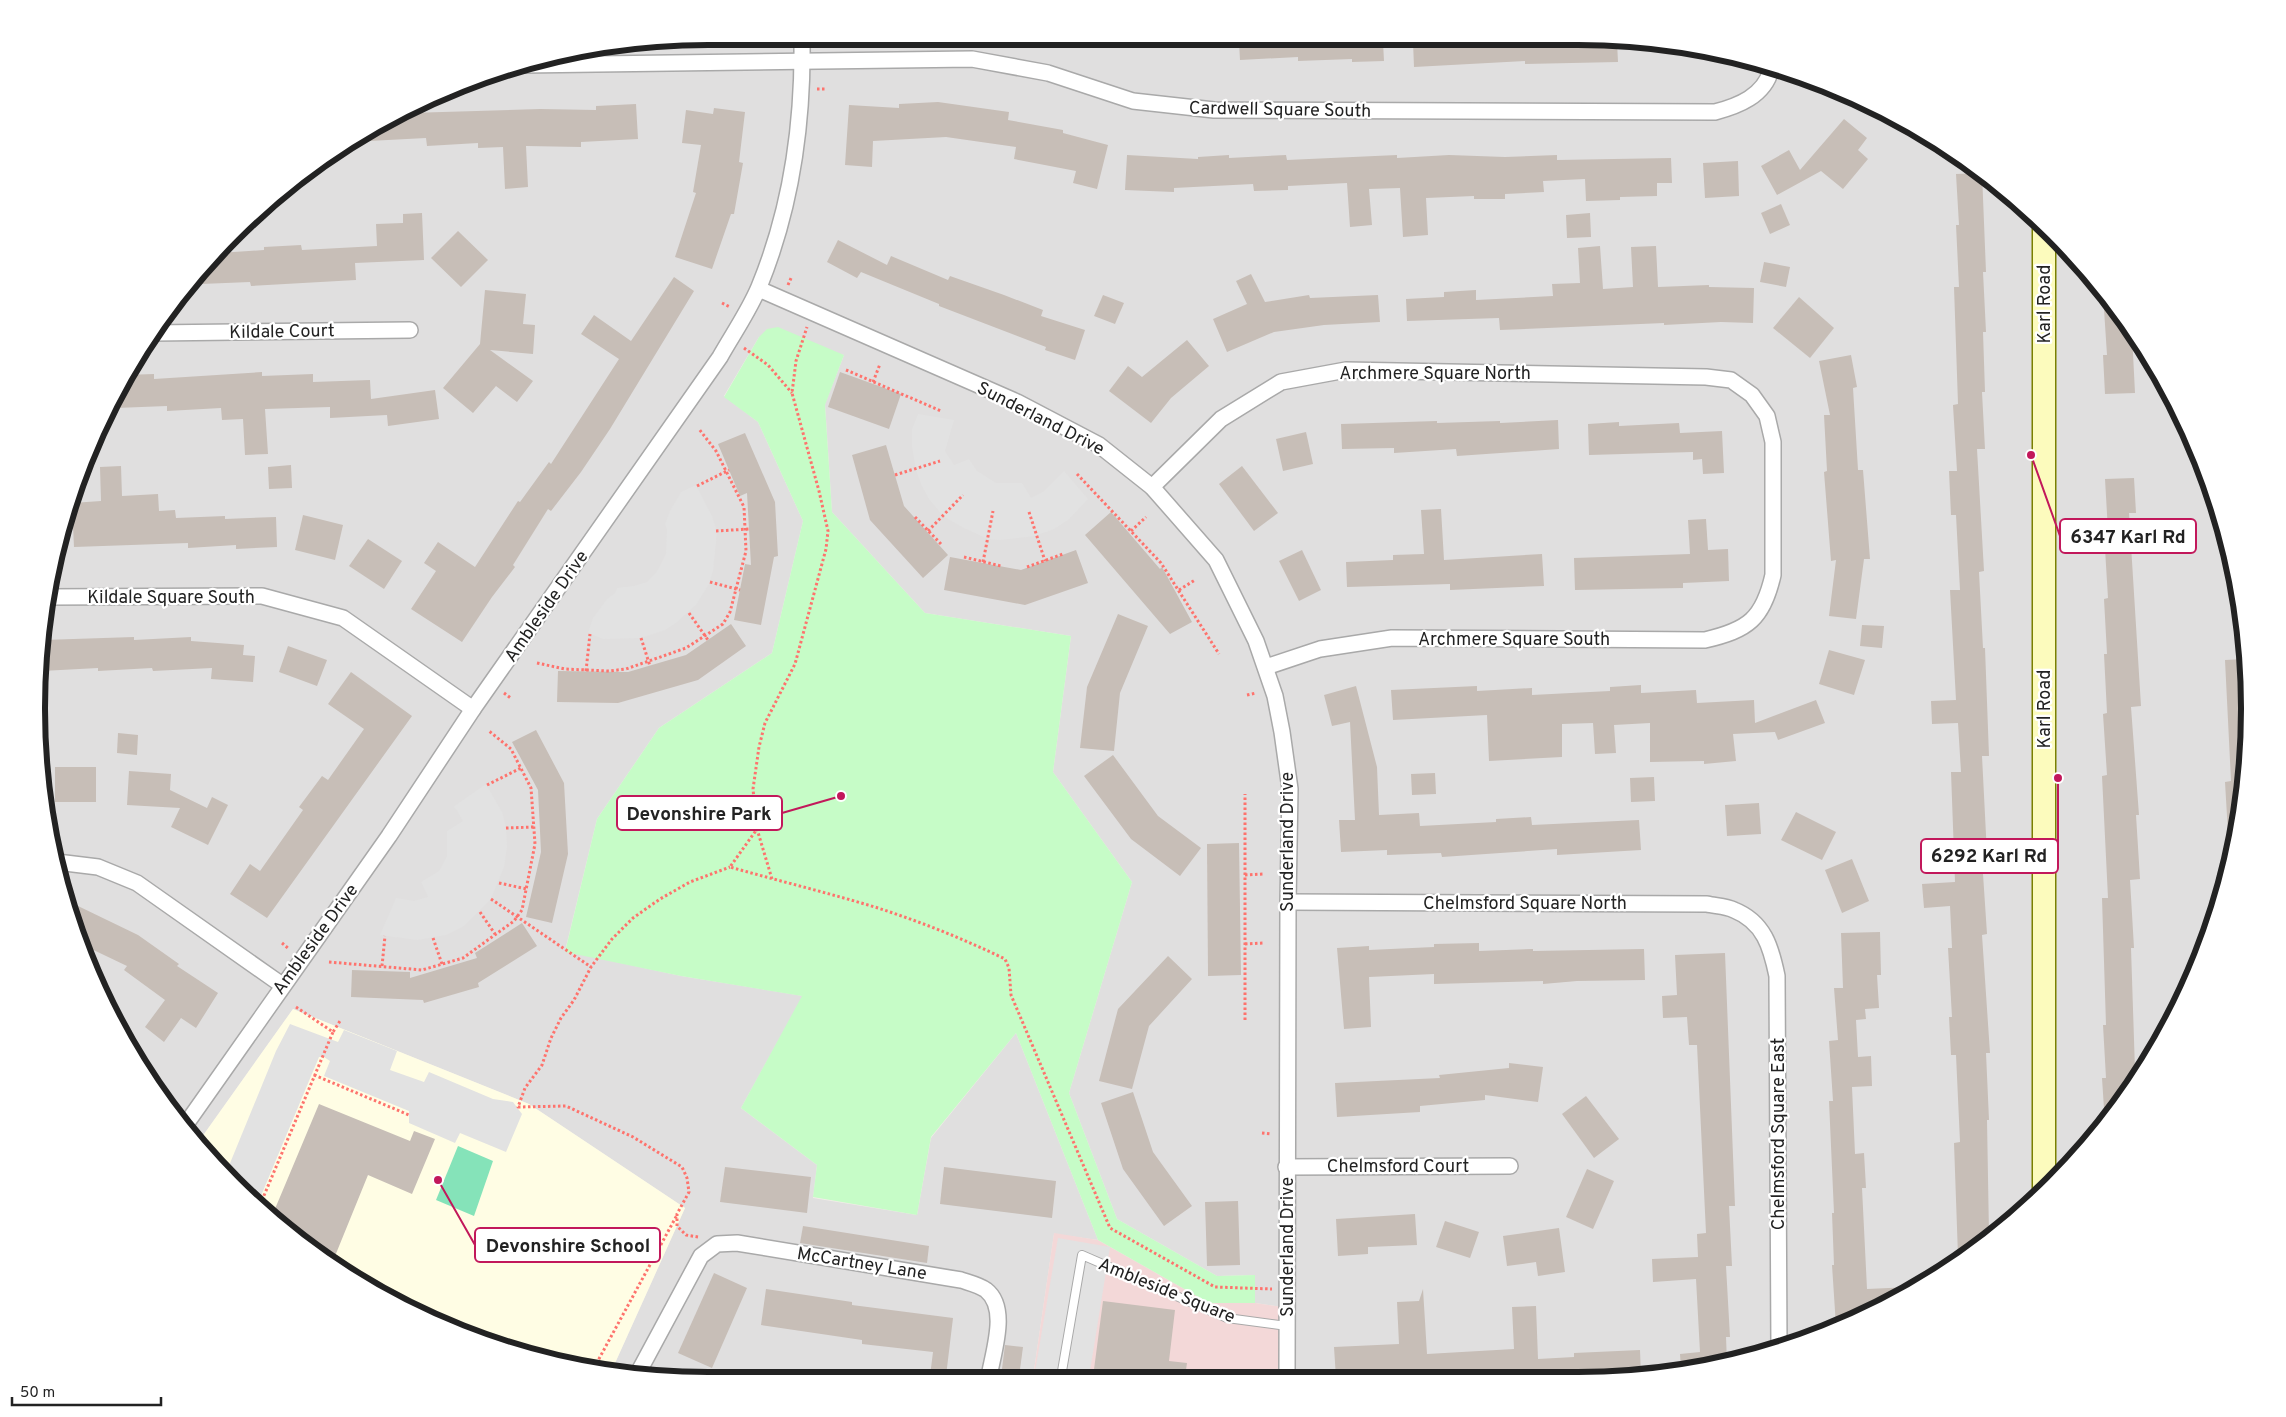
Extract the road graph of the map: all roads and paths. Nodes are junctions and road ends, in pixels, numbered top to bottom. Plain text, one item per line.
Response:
1 (802, 45) edge
2 (802, 61) junction
3 (551, 65) edge
4 (1770, 74) edge
5 (2044, 236) edge
6 (792, 276) dead end
7 (788, 284) dead end
8 (759, 289) junction
9 (722, 303) dead end
10 (733, 308) dead end
11 (813, 312) junction
12 (410, 330) dead end
13 (163, 332) edge
14 (729, 340) junction
15 (880, 364) dead end
16 (846, 370) dead end
17 (873, 382) junction
18 (792, 393) junction
19 (941, 411) dead end
20 (699, 429) dead end
21 (940, 461) dead end
22 (728, 471) junction
23 (1077, 474) dead end
24 (895, 476) dead end
25 (697, 486) dead end
26 (1152, 487) junction
27 (963, 495) dead end
28 (993, 511) dead end
29 (1029, 512) dead end
30 (915, 517) dead end
31 (1146, 517) dead end
32 (747, 529) junction
33 (928, 530) junction
34 (716, 531) dead end
35 (1131, 531) junction
36 (941, 544) dead end
37 (1063, 554) dead end
38 (964, 557) dead end
39 (1045, 561) junction
40 (983, 562) junction
41 (1001, 566) dead end
42 (1027, 568) dead end
43 (1195, 580) dead end
44 (710, 582) dead end
45 (735, 589) junction
46 (740, 590) dead end
47 (1179, 590) junction
48 (55, 597) edge
49 (689, 613) dead end
50 (1758, 615) joint
51 (590, 634) dead end
52 (705, 636) junction
53 (641, 638) dead end
54 (708, 640) dead end
55 (1219, 654) dead end
56 (537, 662) dead end
57 (649, 664) junction
58 (1266, 667) junction
59 (587, 670) junction
60 (1259, 692) dead end
61 (1247, 695) dead end
62 (473, 709) junction
63 (489, 731) dead end
64 (521, 768) junction
65 (487, 785) dead end
66 (1245, 794) dead end
67 (534, 827) junction
68 (506, 828) dead end
69 (757, 829) junction
70 (64, 863) edge
71 (730, 867) junction
72 (1263, 874) dead end
73 (1245, 875) junction
74 (772, 879) junction
75 (499, 883) dead end
76 (527, 889) junction
77 (491, 899) dead end
78 (1288, 902) junction
79 (480, 912) dead end
80 (518, 916) junction
81 (1757, 925) joint
82 (495, 934) junction
83 (385, 936) dead end
84 (433, 938) dead end
85 (282, 943) dead end
86 (1263, 943) dead end
87 (1245, 944) junction
88 (292, 951) dead end
89 (329, 962) dead end
90 (442, 964) junction
91 (382, 966) junction
92 (591, 967) junction
93 (282, 985) junction
94 (296, 1007) dead end
95 (1245, 1020) dead end
96 (340, 1021) dead end
97 (333, 1032) junction
98 (314, 1075) junction
99 (409, 1115) dead end
100 (188, 1120) edge
101 (1510, 1166) dead end
102 (1286, 1167) junction
103 (2044, 1181) edge
104 (262, 1199) edge
105 (677, 1214) junction
106 (703, 1237) dead end
107 (1286, 1290) junction
108 (1287, 1326) junction
109 (1779, 1340) edge
110 (597, 1362) edge
111 (641, 1368) edge
112 (990, 1372) edge
113 (1062, 1372) edge
114 (1287, 1372) edge

1 - 2 street, Ambleside Drive
2 - 3 street, Cardwell Square South
2 - 4 street, Cardwell Square South
2 - 8 street, Ambleside Drive
5 - 103 street, Karl Road
6 - 7 path
8 - 11 street, Sunderland Drive
8 - 14 street, Ambleside Drive
9 - 10 path
11 - 18 path
11 - 26 street, Sunderland Drive
12 - 13 street, Kildale Court
14 - 18 path
14 - 62 street, Ambleside Drive
15 - 17 path
16 - 17 path
17 - 19 path
18 - 69 path
20 - 22 path
21 - 24 path
22 - 25 path
22 - 32 path
23 - 35 path
26 - 50 street, Archmere Square North
26 - 58 street, Sunderland Drive
27 - 33 path
28 - 40 path
29 - 39 path
30 - 33 path
31 - 35 path
32 - 34 path
32 - 45 path
33 - 36 path
35 - 47 path
37 - 39 path
38 - 40 path
39 - 42 path
40 - 41 path
43 - 47 path
44 - 45 path
45 - 46 path
45 - 52 path
47 - 55 path
48 - 62 street, Kildale Square South
49 - 52 path
50 - 58 street, Archmere Square South
51 - 59 path
52 - 54 path
52 - 57 path
53 - 57 path
56 - 59 path
57 - 59 path
58 - 78 street, Sunderland Drive
60 - 61 path
62 - 93 street, Ambleside Drive
63 - 64 path
64 - 65 path
64 - 67 path
66 - 73 path
67 - 68 path
67 - 76 path
69 - 71 path
69 - 74 path
70 - 93 street
71 - 74 path
71 - 92 path
72 - 73 path
73 - 87 path
74 - 107 path
75 - 76 path
76 - 80 path
77 - 80 path
78 - 81 street, Chelmsford Square North
78 - 102 street, Sunderland Drive
79 - 82 path
80 - 82 path
80 - 92 path
81 - 109 street, Chelmsford Square East
82 - 90 path
83 - 91 path
84 - 90 path
85 - 88 path
86 - 87 path
87 - 95 path
89 - 91 path
90 - 91 path
92 - 105 path
93 - 100 street, Ambleside Drive
94 - 97 path
96 - 97 path
97 - 98 path
98 - 99 path
98 - 104 path
101 - 102 street, Chelmsford Court
102 - 107 street, Sunderland Drive
105 - 106 path
105 - 110 path
107 - 108 street, Sunderland Drive
108 - 113 lane, Ambleside Square
108 - 114 street, Sunderland Drive
111 - 112 street, McCartney Lane

